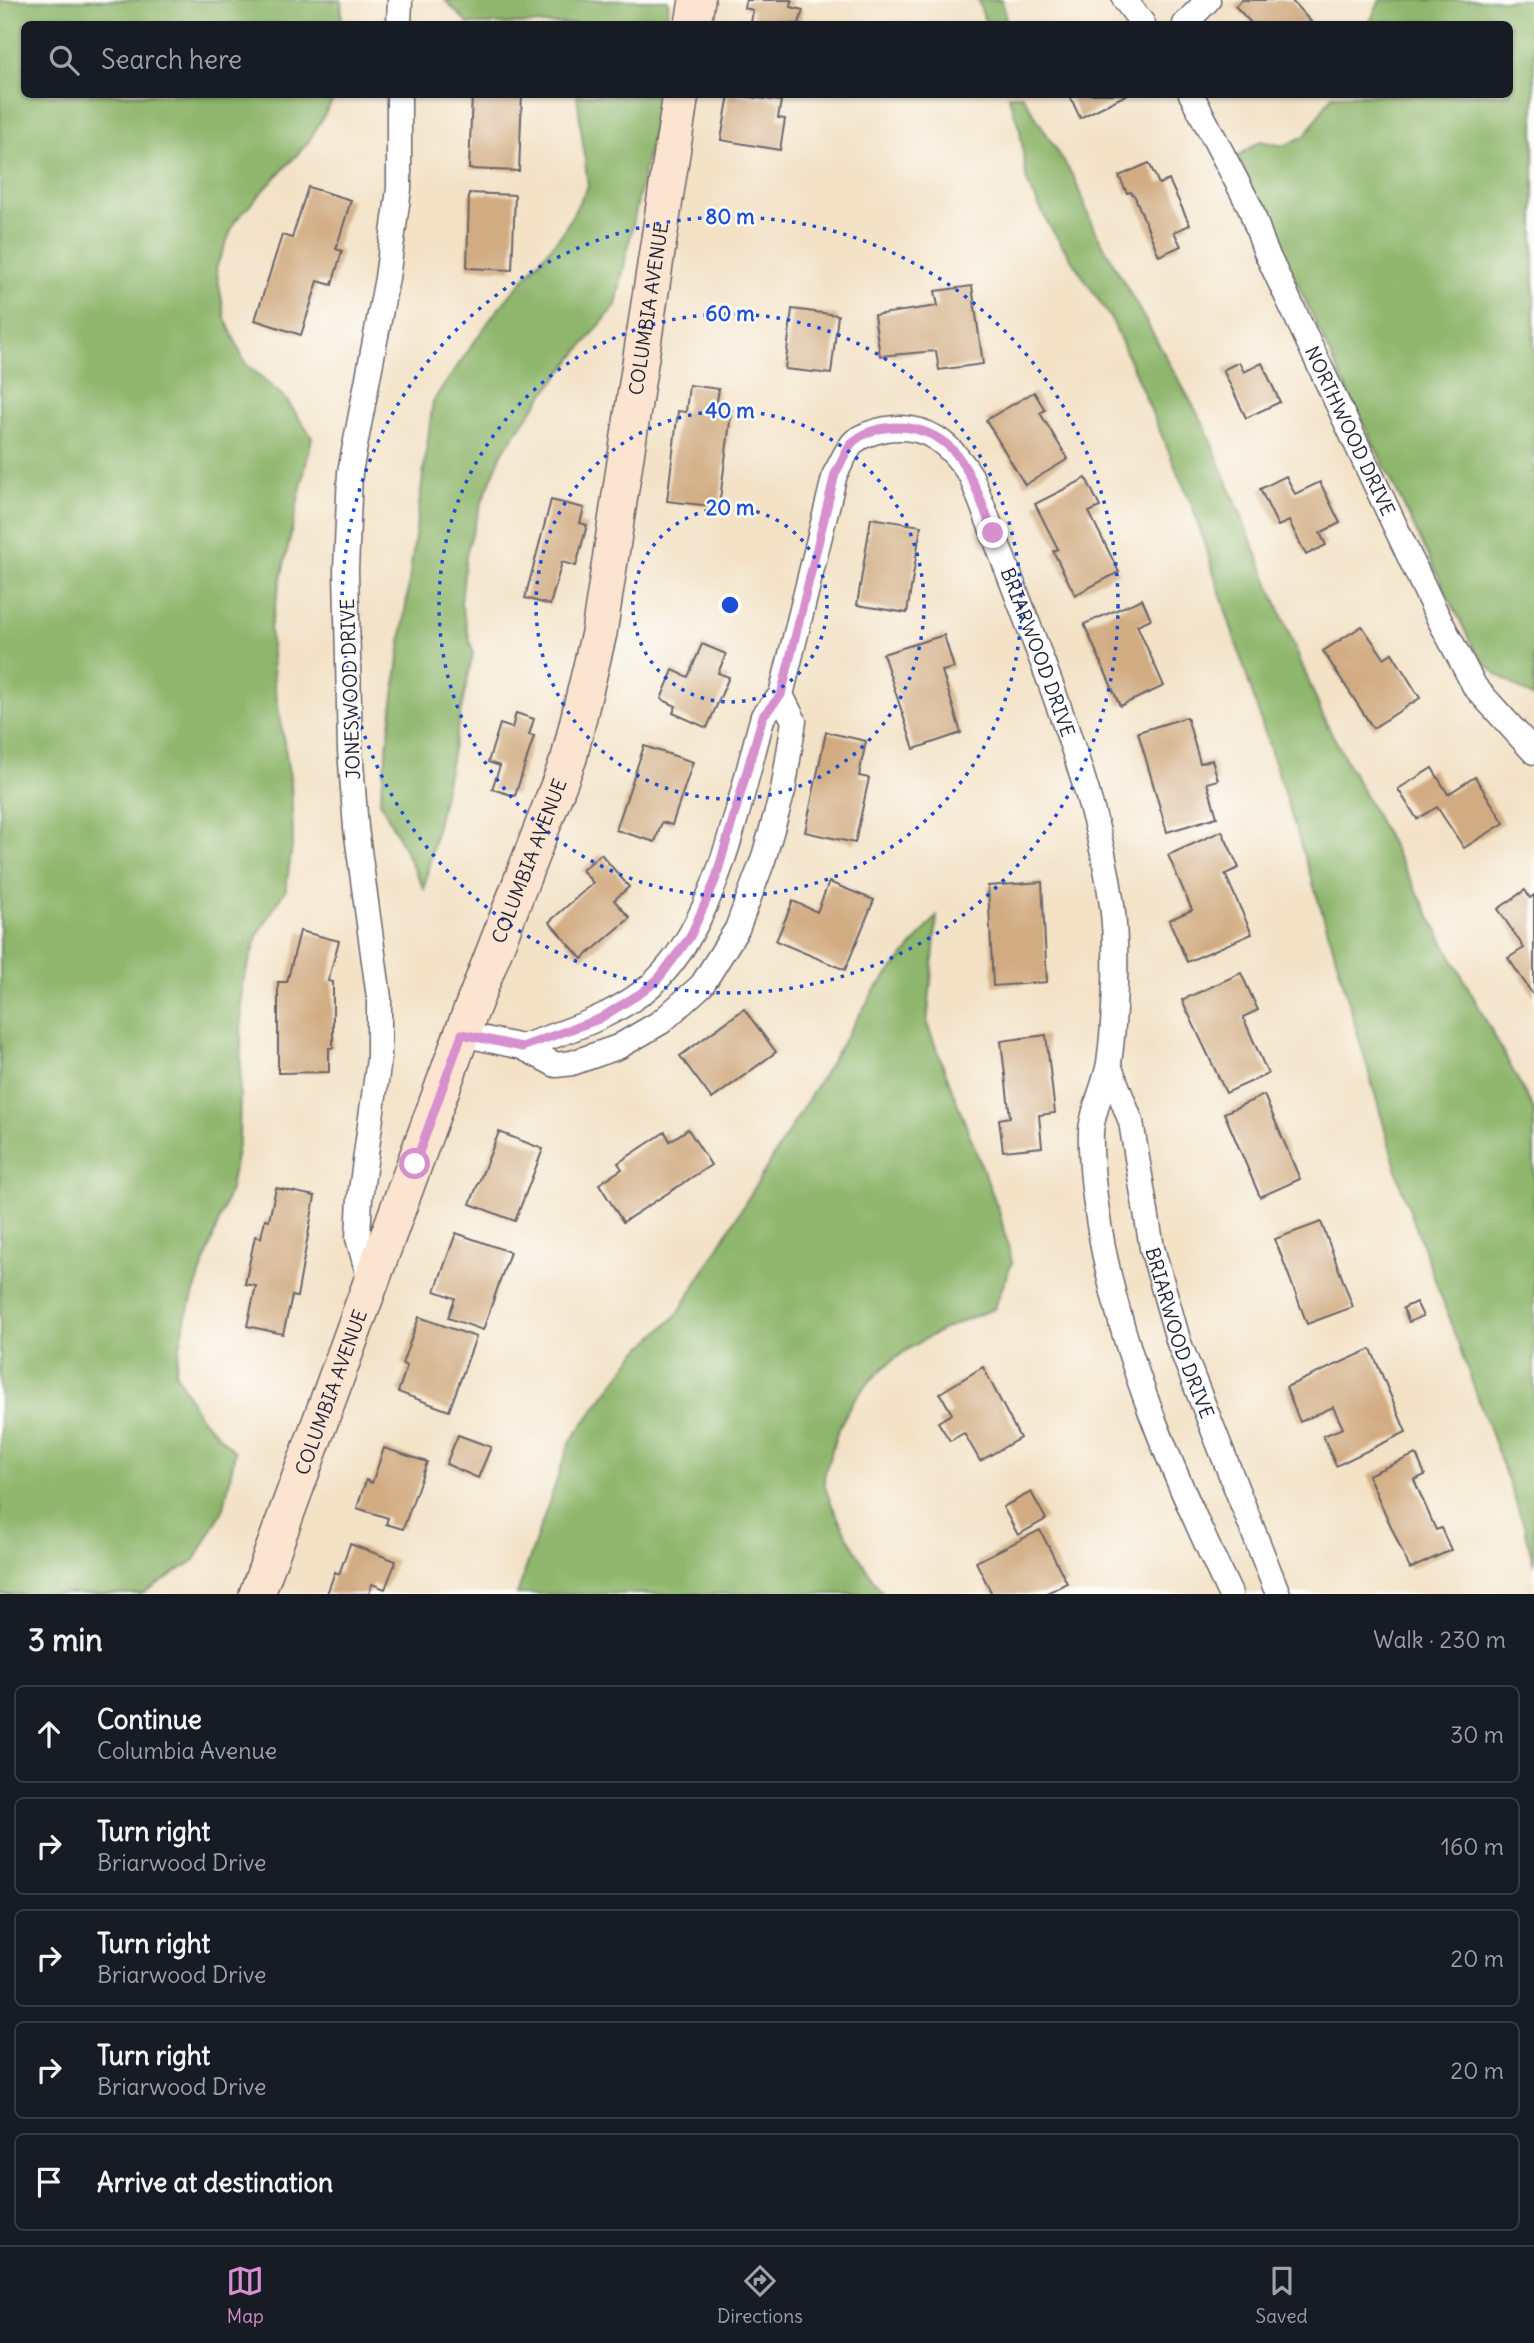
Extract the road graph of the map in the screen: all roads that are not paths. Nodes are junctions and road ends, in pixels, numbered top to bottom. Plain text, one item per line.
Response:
1 (400, 0) edge
2 (696, 0) edge
3 (1125, 0) edge
4 (1208, 0) edge
5 (400, 21) edge
6 (693, 21) edge
7 (1141, 21) edge
8 (1188, 21) edge
9 (399, 98) edge
10 (680, 98) edge
11 (1193, 98) edge
12 (781, 695) junction
13 (1534, 752) edge
14 (462, 1034) junction
15 (522, 1047) junction
16 (1108, 1065) junction
17 (371, 1284) junction
18 (257, 1594) edge
19 (1230, 1594) edge
20 (1278, 1594) edge

1 - 5 street
2 - 6 street
3 - 7 street
4 - 8 street
9 - 17 street, JONESWOOD DRIVE
10 - 14 street, COLUMBIA AVENUE
11 - 13 street, NORTHWOOD DRIVE
12 - 15 street, BRIARWOOD DRIVE
12 - 15 street
12 - 16 street, BRIARWOOD DRIVE
14 - 15 street
14 - 17 street, COLUMBIA AVENUE
16 - 19 street, BRIARWOOD DRIVE
16 - 20 street, BRIARWOOD DRIVE
17 - 18 street, COLUMBIA AVENUE

